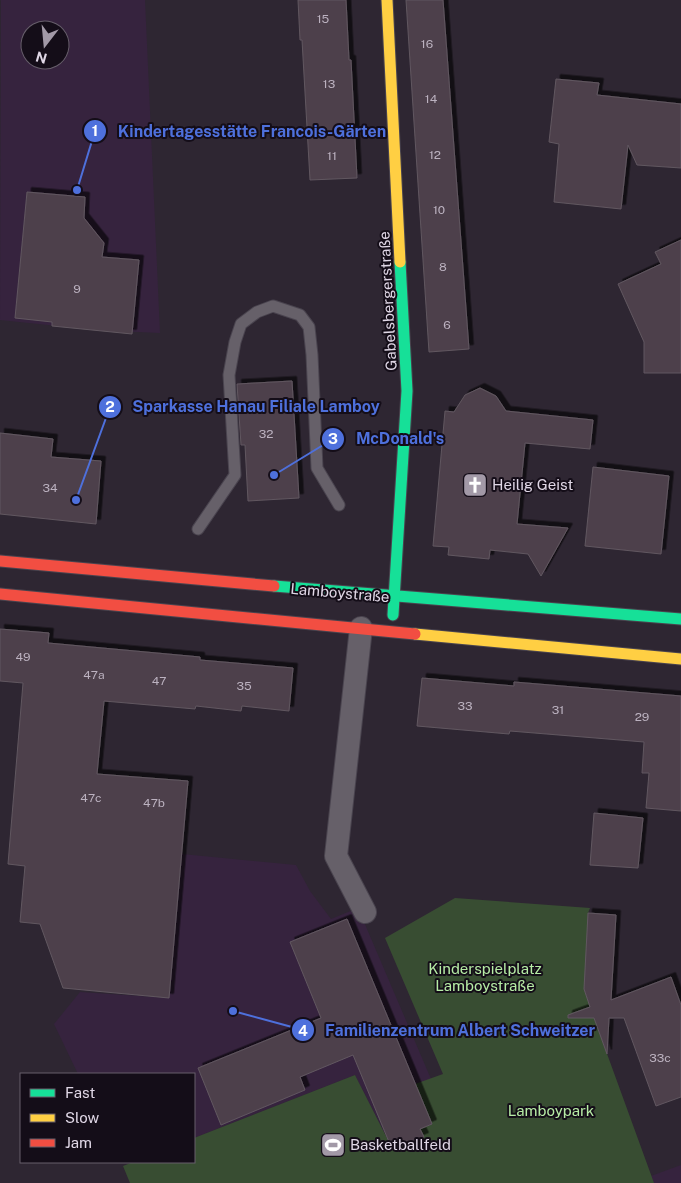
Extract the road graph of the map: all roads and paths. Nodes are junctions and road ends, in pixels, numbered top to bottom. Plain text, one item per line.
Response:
1 (387, 0) edge
2 (339, 505) dead end
3 (198, 529) dead end
4 (0, 561) edge
5 (0, 594) edge
6 (395, 597) junction
7 (681, 619) edge
8 (361, 628) junction
9 (392, 631) junction
10 (681, 659) edge
11 (365, 912) dead end

1 - 6 main road, Gabelsbergerstraße
2 - 3 lane
4 - 6 main road, Lamboystraße
5 - 8 main road
6 - 7 main road, Lamboystraße
6 - 9 main road, Gabelsbergerstraße
8 - 9 main road
8 - 11 street
9 - 10 main road

